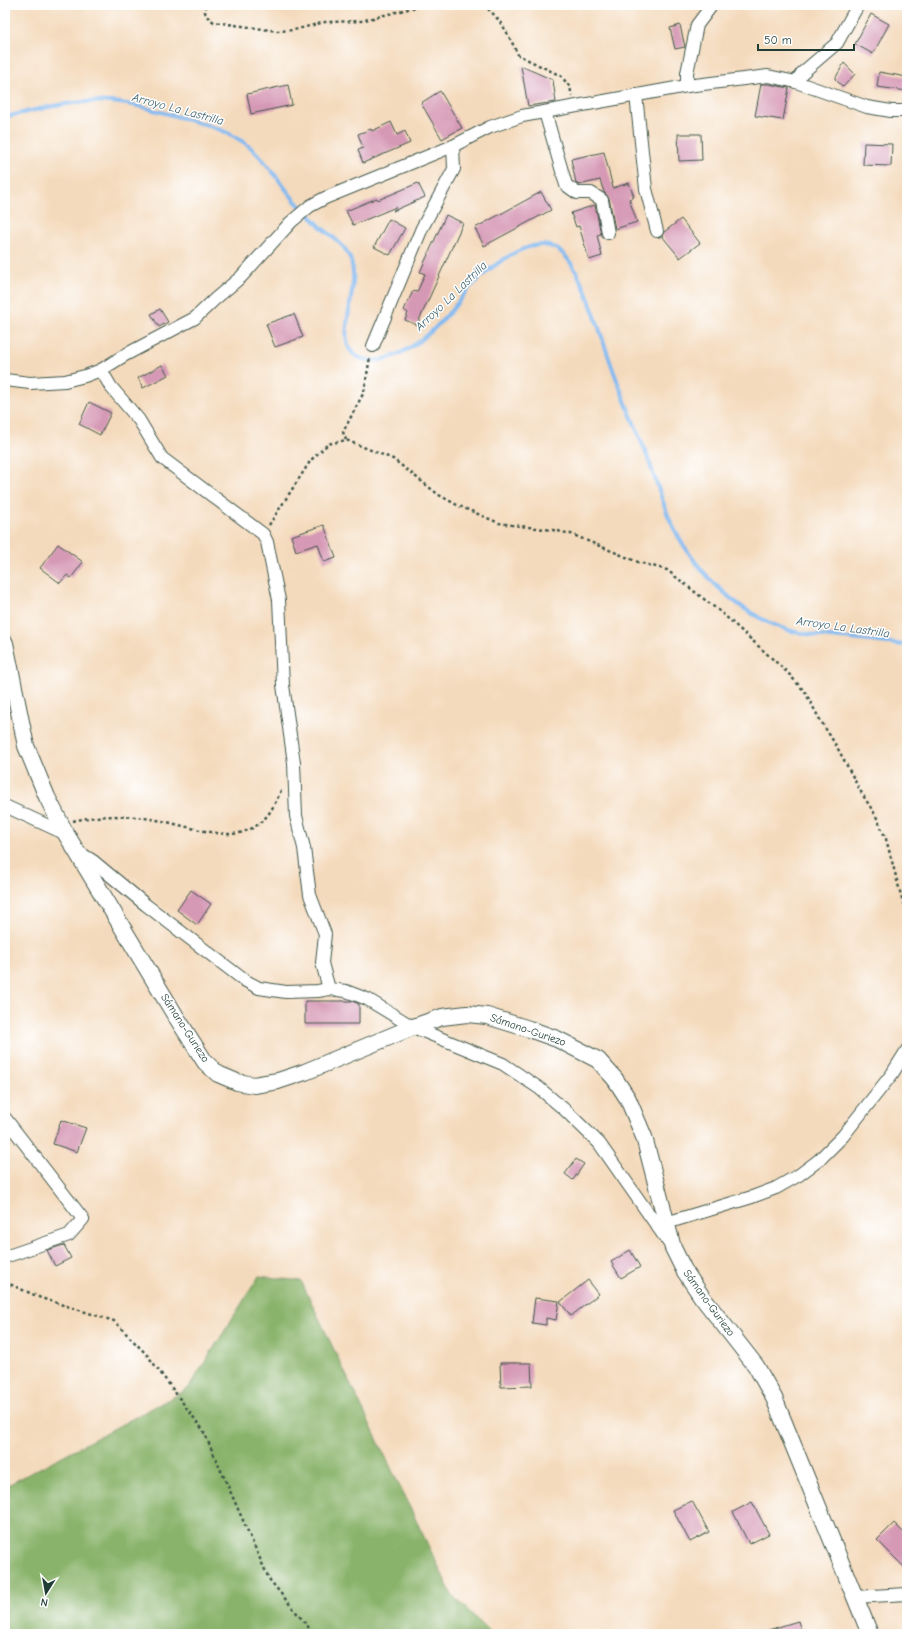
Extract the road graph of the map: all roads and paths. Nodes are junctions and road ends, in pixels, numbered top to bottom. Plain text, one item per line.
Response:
1 (206, 5) edge
2 (424, 5) edge
3 (483, 5) edge
4 (712, 5) edge
5 (858, 5) edge
6 (796, 82) junction
7 (687, 86) junction
8 (636, 95) junction
9 (575, 106) junction
10 (907, 111) edge
11 (545, 112) junction
12 (453, 146) junction
13 (657, 231) dead end
14 (608, 233) dead end
15 (372, 349) joint
16 (101, 370) junction
17 (5, 380) edge
18 (346, 440) junction
19 (263, 534) junction
20 (5, 642) edge
21 (284, 784) dead end
22 (5, 806) edge
23 (64, 829) junction
24 (76, 850) junction
25 (907, 909) edge
26 (329, 989) junction
27 (413, 1027) junction
28 (907, 1050) edge
29 (5, 1118) edge
30 (666, 1223) junction
31 (676, 1253) junction
32 (5, 1257) edge
33 (5, 1282) edge
34 (907, 1594) edge
35 (855, 1597) junction
36 (865, 1630) edge
37 (314, 1634) edge

1 - 2 path
3 - 9 path
4 - 7 street
5 - 6 street
6 - 7 street
6 - 10 street
7 - 8 street
8 - 9 street
8 - 13 street
9 - 11 street
11 - 12 street
11 - 14 street
12 - 15 street
12 - 16 street
15 - 18 path
16 - 17 street
16 - 19 street
18 - 19 path
18 - 25 path
19 - 26 street
20 - 23 street, Sámano-Guriezo
21 - 23 path
22 - 23 street
23 - 24 street, Sámano-Guriezo
24 - 26 street
24 - 27 street, Sámano-Guriezo
26 - 27 street
27 - 30 street, Sámano-Guriezo
27 - 31 street
28 - 30 street
29 - 32 street
30 - 31 street, Sámano-Guriezo
31 - 35 street, Sámano-Guriezo
33 - 37 path
34 - 35 street
35 - 36 street, Sámano-Guriezo

